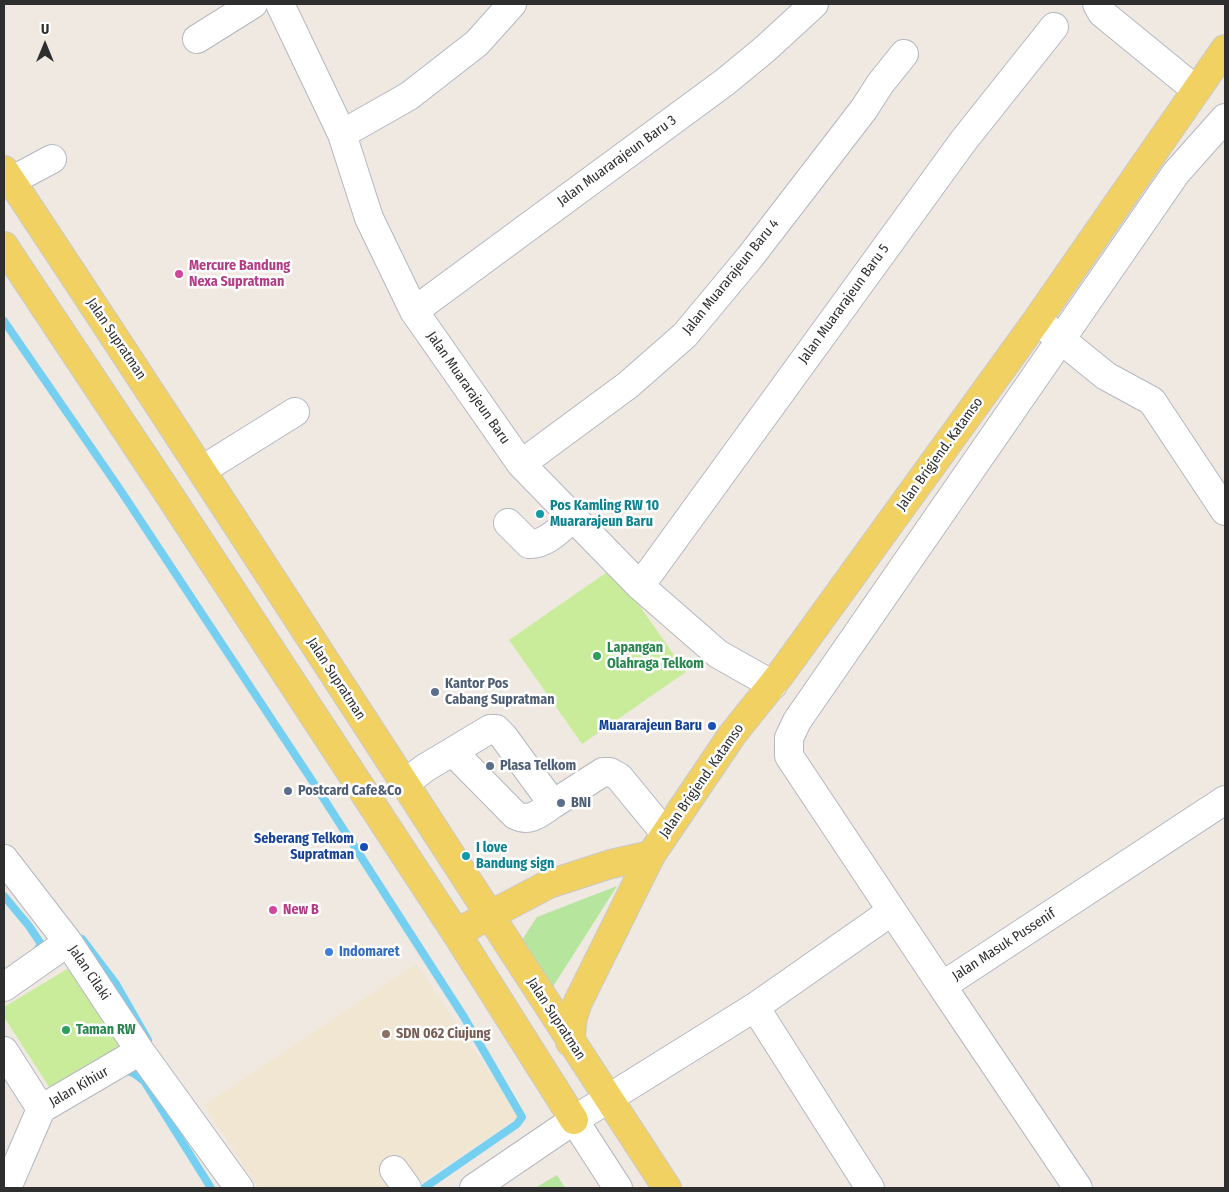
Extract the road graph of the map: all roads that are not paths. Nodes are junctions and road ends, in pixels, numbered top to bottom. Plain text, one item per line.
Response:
1 (253, 4) edge
2 (280, 4) edge
3 (512, 4) edge
4 (814, 4) edge
5 (1097, 4) edge
6 (1054, 27) dead end
7 (197, 39) dead end
8 (1225, 49) edge
9 (904, 54) dead end
10 (1196, 90) junction
11 (1225, 118) edge
12 (342, 134) junction
13 (52, 159) dead end
14 (7, 176) edge
15 (4, 246) edge
16 (414, 311) junction
17 (1037, 320) junction
18 (1061, 340) junction
19 (295, 412) dead end
20 (521, 464) junction
21 (202, 470) junction
22 (1225, 511) edge
23 (573, 518) junction
24 (508, 523) dead end
25 (640, 586) junction
26 (773, 684) junction
27 (453, 752) junction
28 (404, 784) junction
29 (1225, 800) edge
30 (553, 804) junction
31 (658, 844) junction
32 (4, 859) edge
33 (892, 911) junction
34 (490, 914) junction
35 (456, 933) junction
36 (68, 942) junction
37 (942, 986) junction
38 (4, 987) edge
39 (755, 1007) junction
40 (570, 1042) junction
41 (4, 1051) edge
42 (140, 1051) junction
43 (608, 1098) junction
44 (41, 1109) junction
45 (574, 1120) junction
46 (7, 1188) edge
47 (239, 1188) edge
48 (474, 1188) edge
49 (618, 1188) edge
50 (667, 1188) edge
51 (870, 1188) edge
52 (1078, 1188) edge

1 - 7 street
2 - 12 street, Jalan Muararajeun Baru
3 - 12 street
4 - 16 street, Jalan Muararajeun Baru 3
5 - 10 street
6 - 25 street, Jalan Muararajeun Baru 5
8 - 10 main road, Jalan Brigjend. Katamso
9 - 20 street, Jalan Muararajeun Baru 4
10 - 17 main road, Jalan Brigjend. Katamso
11 - 18 street, Jalan Masuk Pussenif
12 - 16 street, Jalan Muararajeun Baru
13 - 14 street
14 - 21 main road, Jalan Supratman
15 - 35 main road
16 - 20 street, Jalan Muararajeun Baru
17 - 18 street
17 - 26 main road, Jalan Brigjend. Katamso
18 - 22 street
18 - 33 street, Jalan Masuk Pussenif
19 - 21 street
20 - 23 street, Jalan Muararajeun Baru
21 - 28 main road, Jalan Supratman
23 - 24 street
23 - 25 street, Jalan Muararajeun Baru
25 - 26 street, Jalan Muararajeun Baru
26 - 31 main road, Jalan Brigjend. Katamso
27 - 28 street
27 - 30 street
27 - 30 street
28 - 34 main road, Jalan Supratman
29 - 37 street, Jalan Masuk Pussenif
30 - 31 street
31 - 34 main road
31 - 40 main road, Jalan Brigjend. Katamso
32 - 36 street, Jalan Cilaki
33 - 37 street, Jalan Masuk Pussenif
33 - 39 street
34 - 35 main road
34 - 40 main road, Jalan Supratman
35 - 45 main road
36 - 38 street
36 - 42 street, Jalan Cilaki
37 - 52 street
39 - 43 street
39 - 51 street
40 - 43 main road, Jalan Supratman
41 - 44 street
42 - 44 street, Jalan Kihiur
42 - 47 street, Jalan Cilaki
43 - 45 street
43 - 50 main road, Jalan Supratman
44 - 46 street, Jalan Kihiur
45 - 48 street
45 - 49 street

